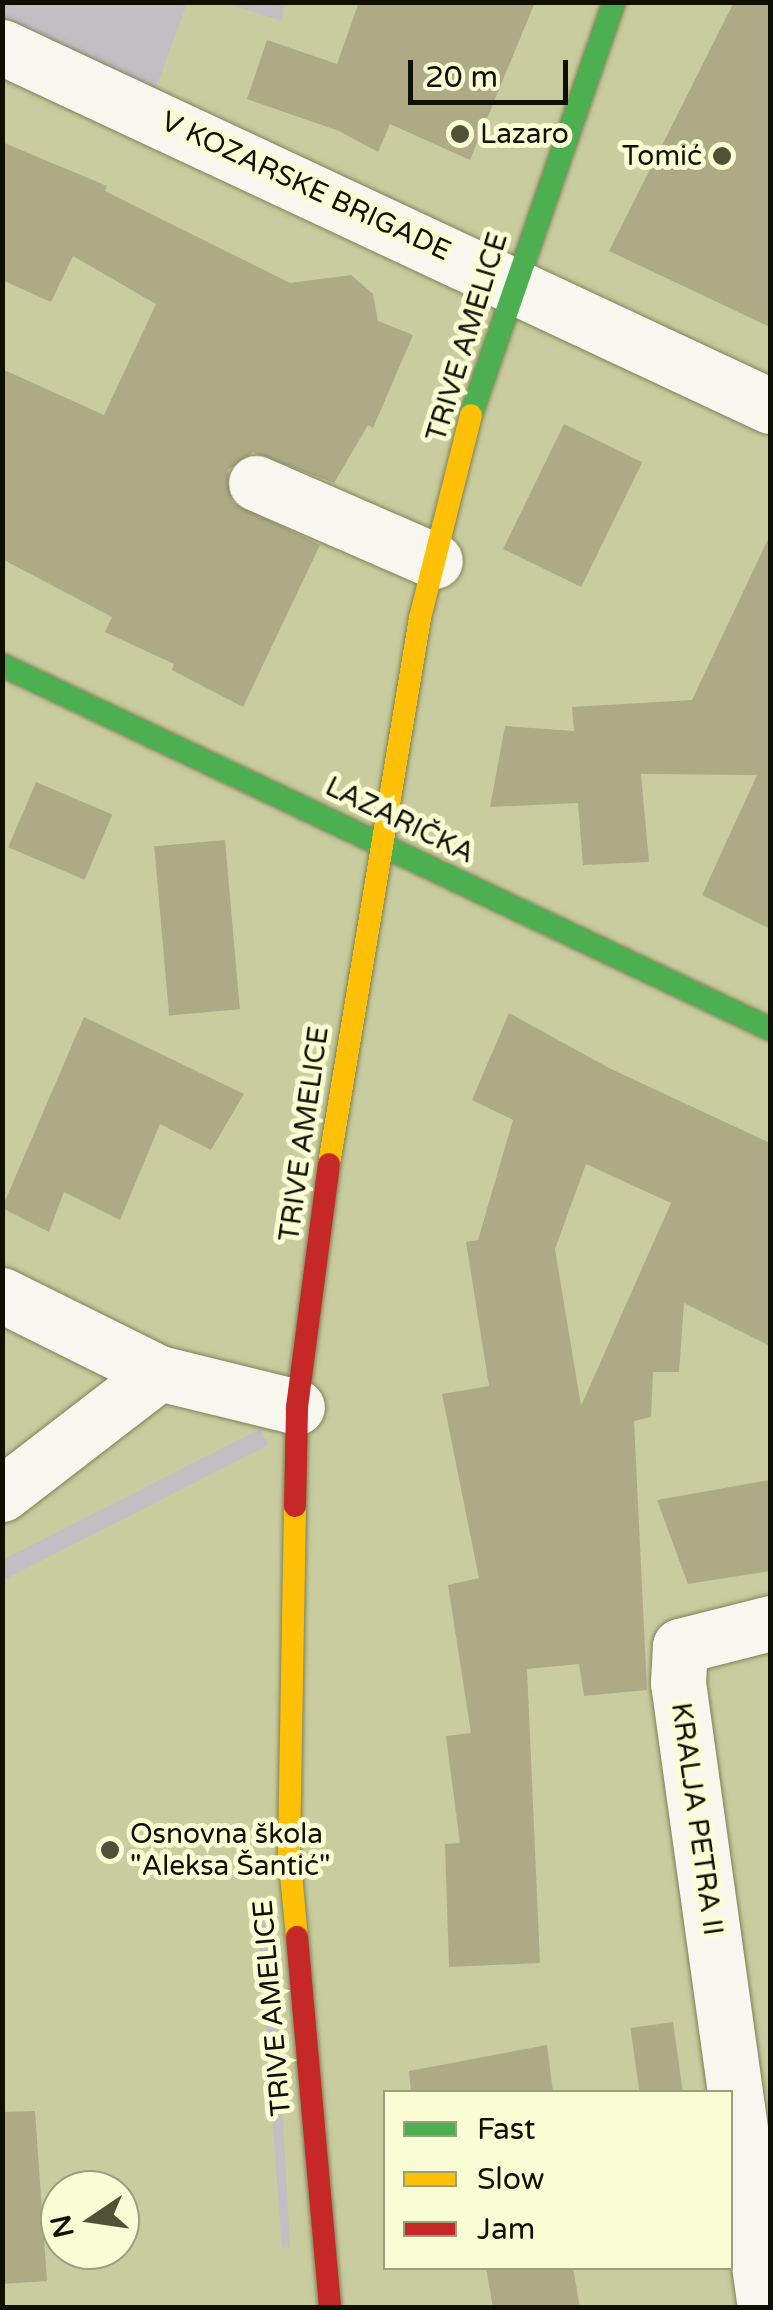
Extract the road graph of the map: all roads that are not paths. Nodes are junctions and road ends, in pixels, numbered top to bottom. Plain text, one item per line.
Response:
1 (614, 2) edge
2 (2, 47) edge
3 (514, 282) junction
4 (770, 406) edge
5 (256, 483) dead end
6 (435, 561) junction
7 (2, 664) edge
8 (380, 844) junction
9 (770, 1030) edge
10 (2, 1295) edge
11 (159, 1373) junction
12 (297, 1407) junction
13 (2, 1494) edge
14 (770, 1623) edge
15 (752, 2081) edge
16 (330, 2308) edge
17 (764, 2308) edge

1 - 3 main road, TRIVE AMELICE
2 - 3 street, V KOZARSKE BRIGADE
3 - 4 street, V KOZARSKE BRIGADE
3 - 6 main road, TRIVE AMELICE
5 - 6 street
6 - 8 main road, TRIVE AMELICE
7 - 8 main road, LAZARIČKA
8 - 9 main road, LAZARIČKA
8 - 12 main road, TRIVE AMELICE
10 - 11 street
11 - 12 street
11 - 13 street
12 - 16 main road, TRIVE AMELICE
14 - 15 street, KRALJA PETRA II
15 - 17 street, KRALJA PETRA II

